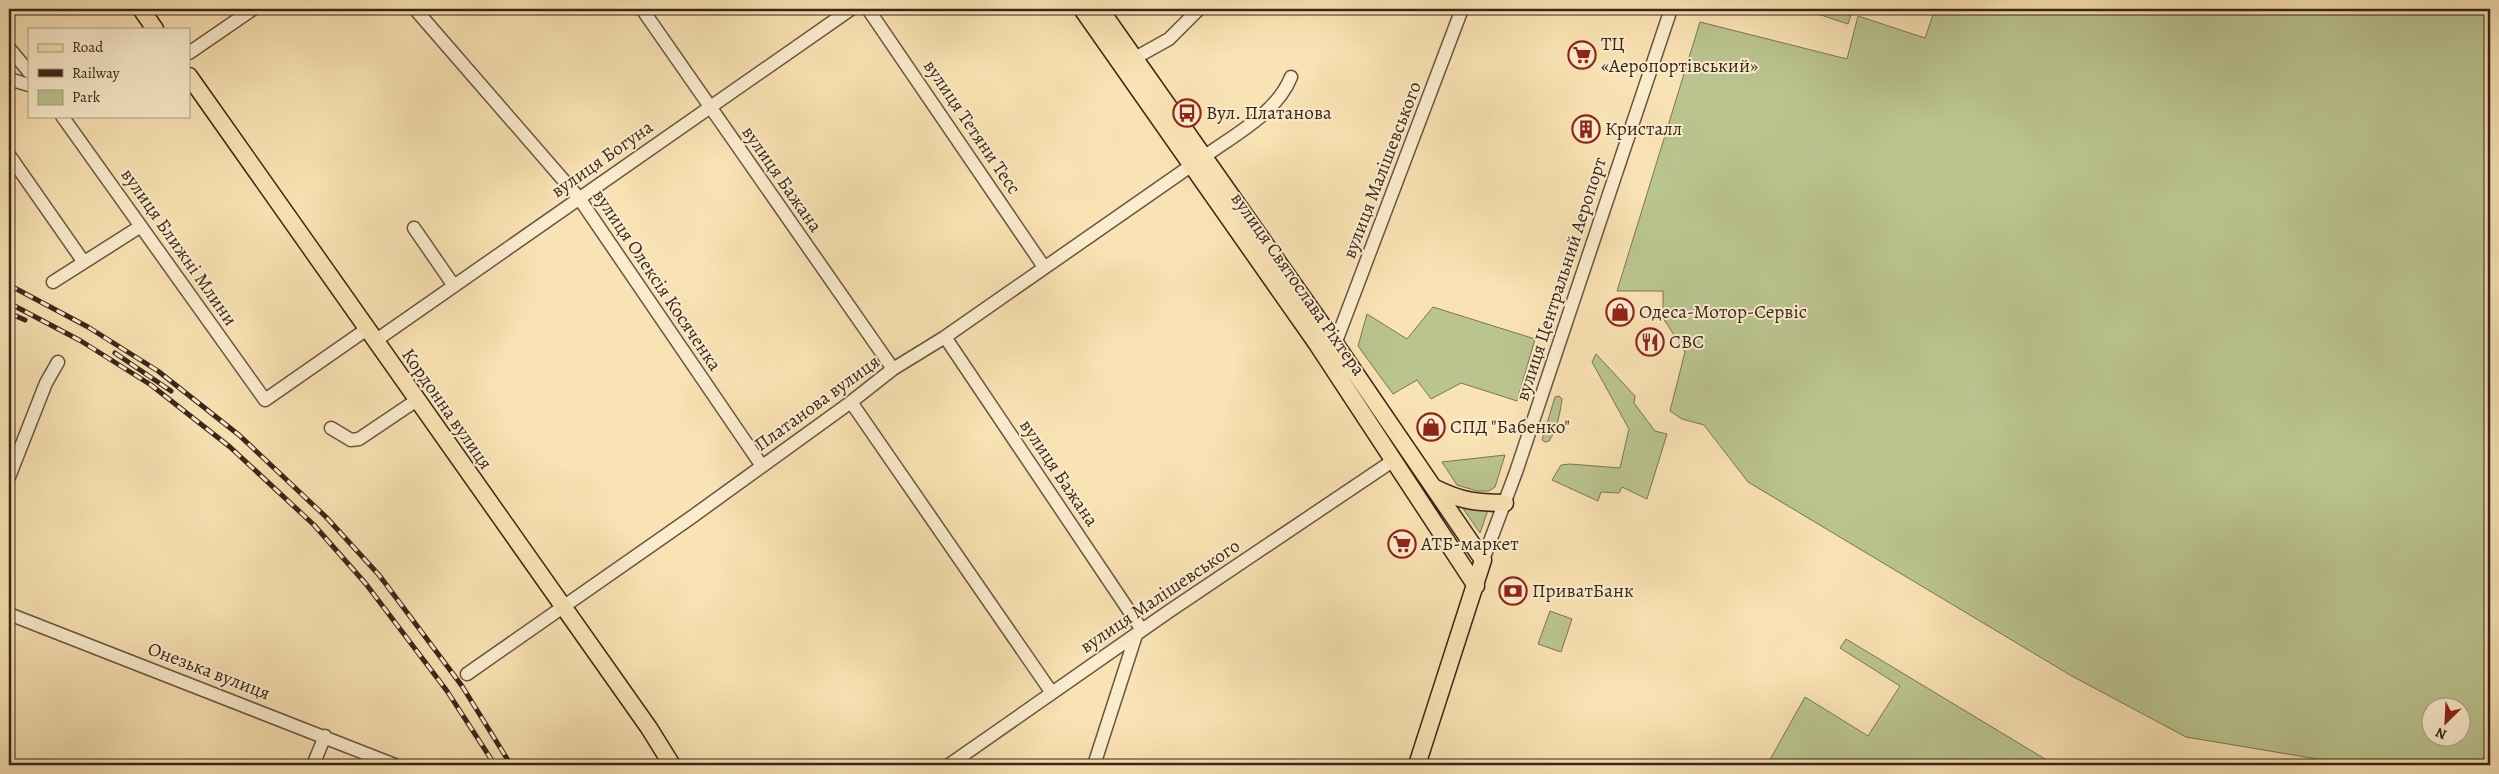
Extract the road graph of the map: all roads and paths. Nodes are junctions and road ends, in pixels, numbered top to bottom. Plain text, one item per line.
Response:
1 (141, 9) edge
2 (253, 9) edge
3 (415, 9) edge
4 (642, 9) edge
5 (851, 9) edge
6 (868, 9) edge
7 (1082, 9) edge
8 (1100, 9) edge
9 (1199, 9) edge
10 (1462, 9) edge
11 (1671, 9) edge
12 (154, 28) edge
13 (9, 48) edge
14 (190, 52) edge
15 (1135, 58) junction
16 (28, 71) edge
17 (190, 77) edge
18 (1291, 77) dead end
19 (9, 81) edge
20 (28, 85) edge
21 (709, 108) junction
22 (63, 118) edge
23 (9, 155) edge
24 (1198, 161) junction
25 (579, 198) junction
26 (141, 226) junction
27 (414, 228) dead end
28 (83, 261) junction
29 (1044, 267) junction
30 (53, 282) dead end
31 (454, 286) junction
32 (371, 335) junction
33 (945, 337) junction
34 (1335, 344) junction
35 (58, 362) dead end
36 (893, 370) junction
37 (265, 400) joint
38 (416, 400) junction
39 (852, 402) junction
40 (331, 428) dead end
41 (1394, 460) junction
42 (762, 466) junction
43 (9, 477) edge
44 (1436, 488) junction
45 (1505, 503) junction
46 (1484, 560) junction
47 (1476, 586) junction
48 (563, 607) junction
49 (9, 614) edge
50 (1139, 632) junction
51 (467, 674) dead end
52 (1052, 693) junction
53 (325, 736) junction
54 (313, 765) edge
55 (395, 765) edge
56 (672, 765) edge
57 (949, 765) edge
58 (1094, 765) edge
59 (1417, 765) edge

1 - 12 main road
2 - 14 street
3 - 25 street, вулиця Олексія Косяченка
4 - 21 street, вулиця Бажана
5 - 21 street, вулиця Богуна
6 - 29 street, вулиця Тетяни Тесс
7 - 24 main road, вулиця Святослава Ріхтера
8 - 15 main road, вулиця Святослава Ріхтера
9 - 15 street
10 - 34 street, вулиця Малішевського
11 - 45 street, вулиця Центральний Аеропорт
13 - 16 street
15 - 24 main road, вулиця Святослава Ріхтера
17 - 32 main road, Кордонна вулиця
18 - 24 street, Платанова вулиця
19 - 20 street
21 - 25 street, вулиця Богуна
21 - 36 street, вулиця Бажана
22 - 26 street, вулиця Ближні Млини
23 - 28 street
24 - 29 street, Платанова вулиця
24 - 34 main road, вулиця Святослава Ріхтера
24 - 41 main road, вулиця Святослава Ріхтера
25 - 31 street, вулиця Богуна
25 - 42 street, вулиця Олексія Косяченка
26 - 28 street
26 - 37 street, вулиця Ближні Млини
27 - 31 street
28 - 30 street
29 - 33 street, Платанова вулиця
31 - 32 street, вулиця Богуна
32 - 37 street, вулиця Богуна
32 - 38 main road, Кордонна вулиця
33 - 36 street, Платанова вулиця
33 - 50 street, вулиця Бажана
34 - 44 main road, вулиця Святослава Ріхтера
35 - 43 street
36 - 39 street, Платанова вулиця
38 - 40 street
38 - 48 main road, Кордонна вулиця
39 - 42 street, Платанова вулиця
39 - 52 street
41 - 47 main road, вулиця Святослава Ріхтера
41 - 50 street, вулиця Малішевського
42 - 48 street, Платанова вулиця
44 - 45 main road
44 - 46 main road, вулиця Святослава Ріхтера
45 - 46 street, вулиця Центральний Аеропорт
46 - 47 main road
47 - 59 main road
48 - 51 street, Платанова вулиця
48 - 56 main road, Кордонна вулиця
49 - 53 street, Онезька вулиця
50 - 52 street, вулиця Малішевського
50 - 58 street
52 - 57 street, вулиця Малішевського
53 - 54 street
53 - 55 street, Онезька вулиця

